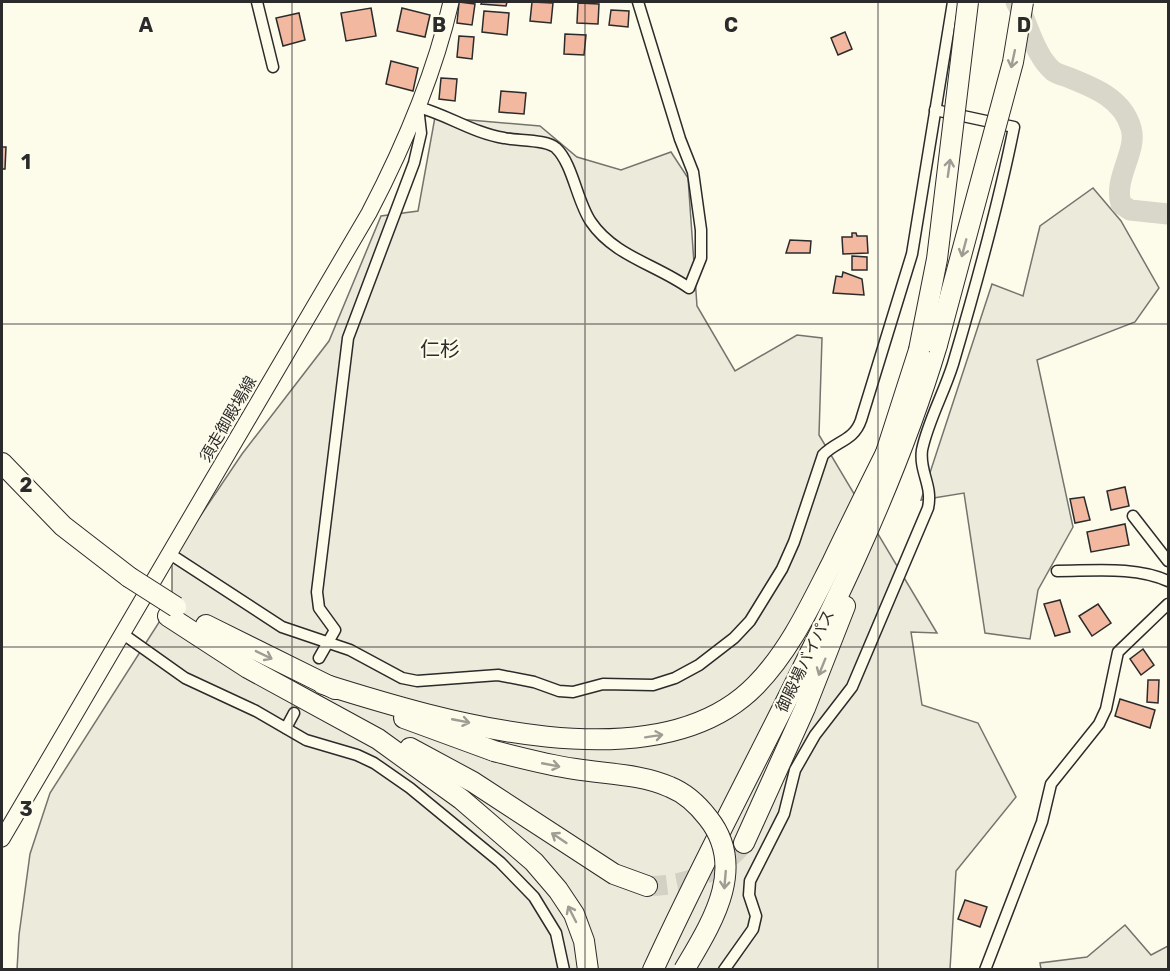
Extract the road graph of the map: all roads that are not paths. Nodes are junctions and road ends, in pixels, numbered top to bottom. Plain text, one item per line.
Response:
1 (257, 2) edge
2 (450, 2) edge
3 (638, 2) edge
4 (953, 2) edge
5 (968, 2) edge
6 (1023, 2) edge
7 (273, 67) dead end
8 (418, 107) junction
9 (935, 110) junction
10 (928, 347) junction
11 (894, 452) junction
12 (2, 463) edge
13 (2, 480) edge
14 (1133, 516) dead end
15 (170, 554) junction
16 (1168, 561) edge
17 (1057, 572) dead end
18 (126, 582) junction
19 (1168, 582) edge
20 (1168, 604) edge
21 (172, 612) junction
22 (123, 634) junction
23 (328, 642) junction
24 (218, 648) junction
25 (320, 658) dead end
26 (323, 684) junction
27 (294, 713) dead end
28 (286, 728) junction
29 (2, 839) edge
30 (744, 843) tunnel mouth
31 (647, 886) tunnel mouth
32 (564, 969) edge
33 (588, 969) edge
34 (640, 969) edge
35 (653, 969) edge
36 (684, 969) edge
37 (724, 969) edge
38 (985, 969) edge

1 - 7 street
2 - 8 main road, 須走御殿場線
3 - 8 street
4 - 9 street
10 -> 5 highway, bridge
6 -> 10 highway, bridge
8 - 15 main road, 須走御殿場線
8 - 23 street
9 - 23 street
9 - 37 street
10 - 11 highway, 御殿場バイパス
26 -> 11 highway
11 -> 30 highway
11 - 34 highway, 御殿場バイパス
11 - 35 highway, 御殿場バイパス
12 - 18 highway
13 - 18 highway
14 - 16 street
15 - 22 main road, 須走御殿場線
15 - 23 street
17 - 19 street
18 - 21 highway
20 - 38 street
21 - 24 highway
21 -> 26 highway
22 - 28 street
22 - 29 main road, 須走御殿場線
23 - 25 street
31 -> 24 highway
33 -> 24 highway
26 -> 36 highway, bridge
27 - 28 street
28 - 32 street

